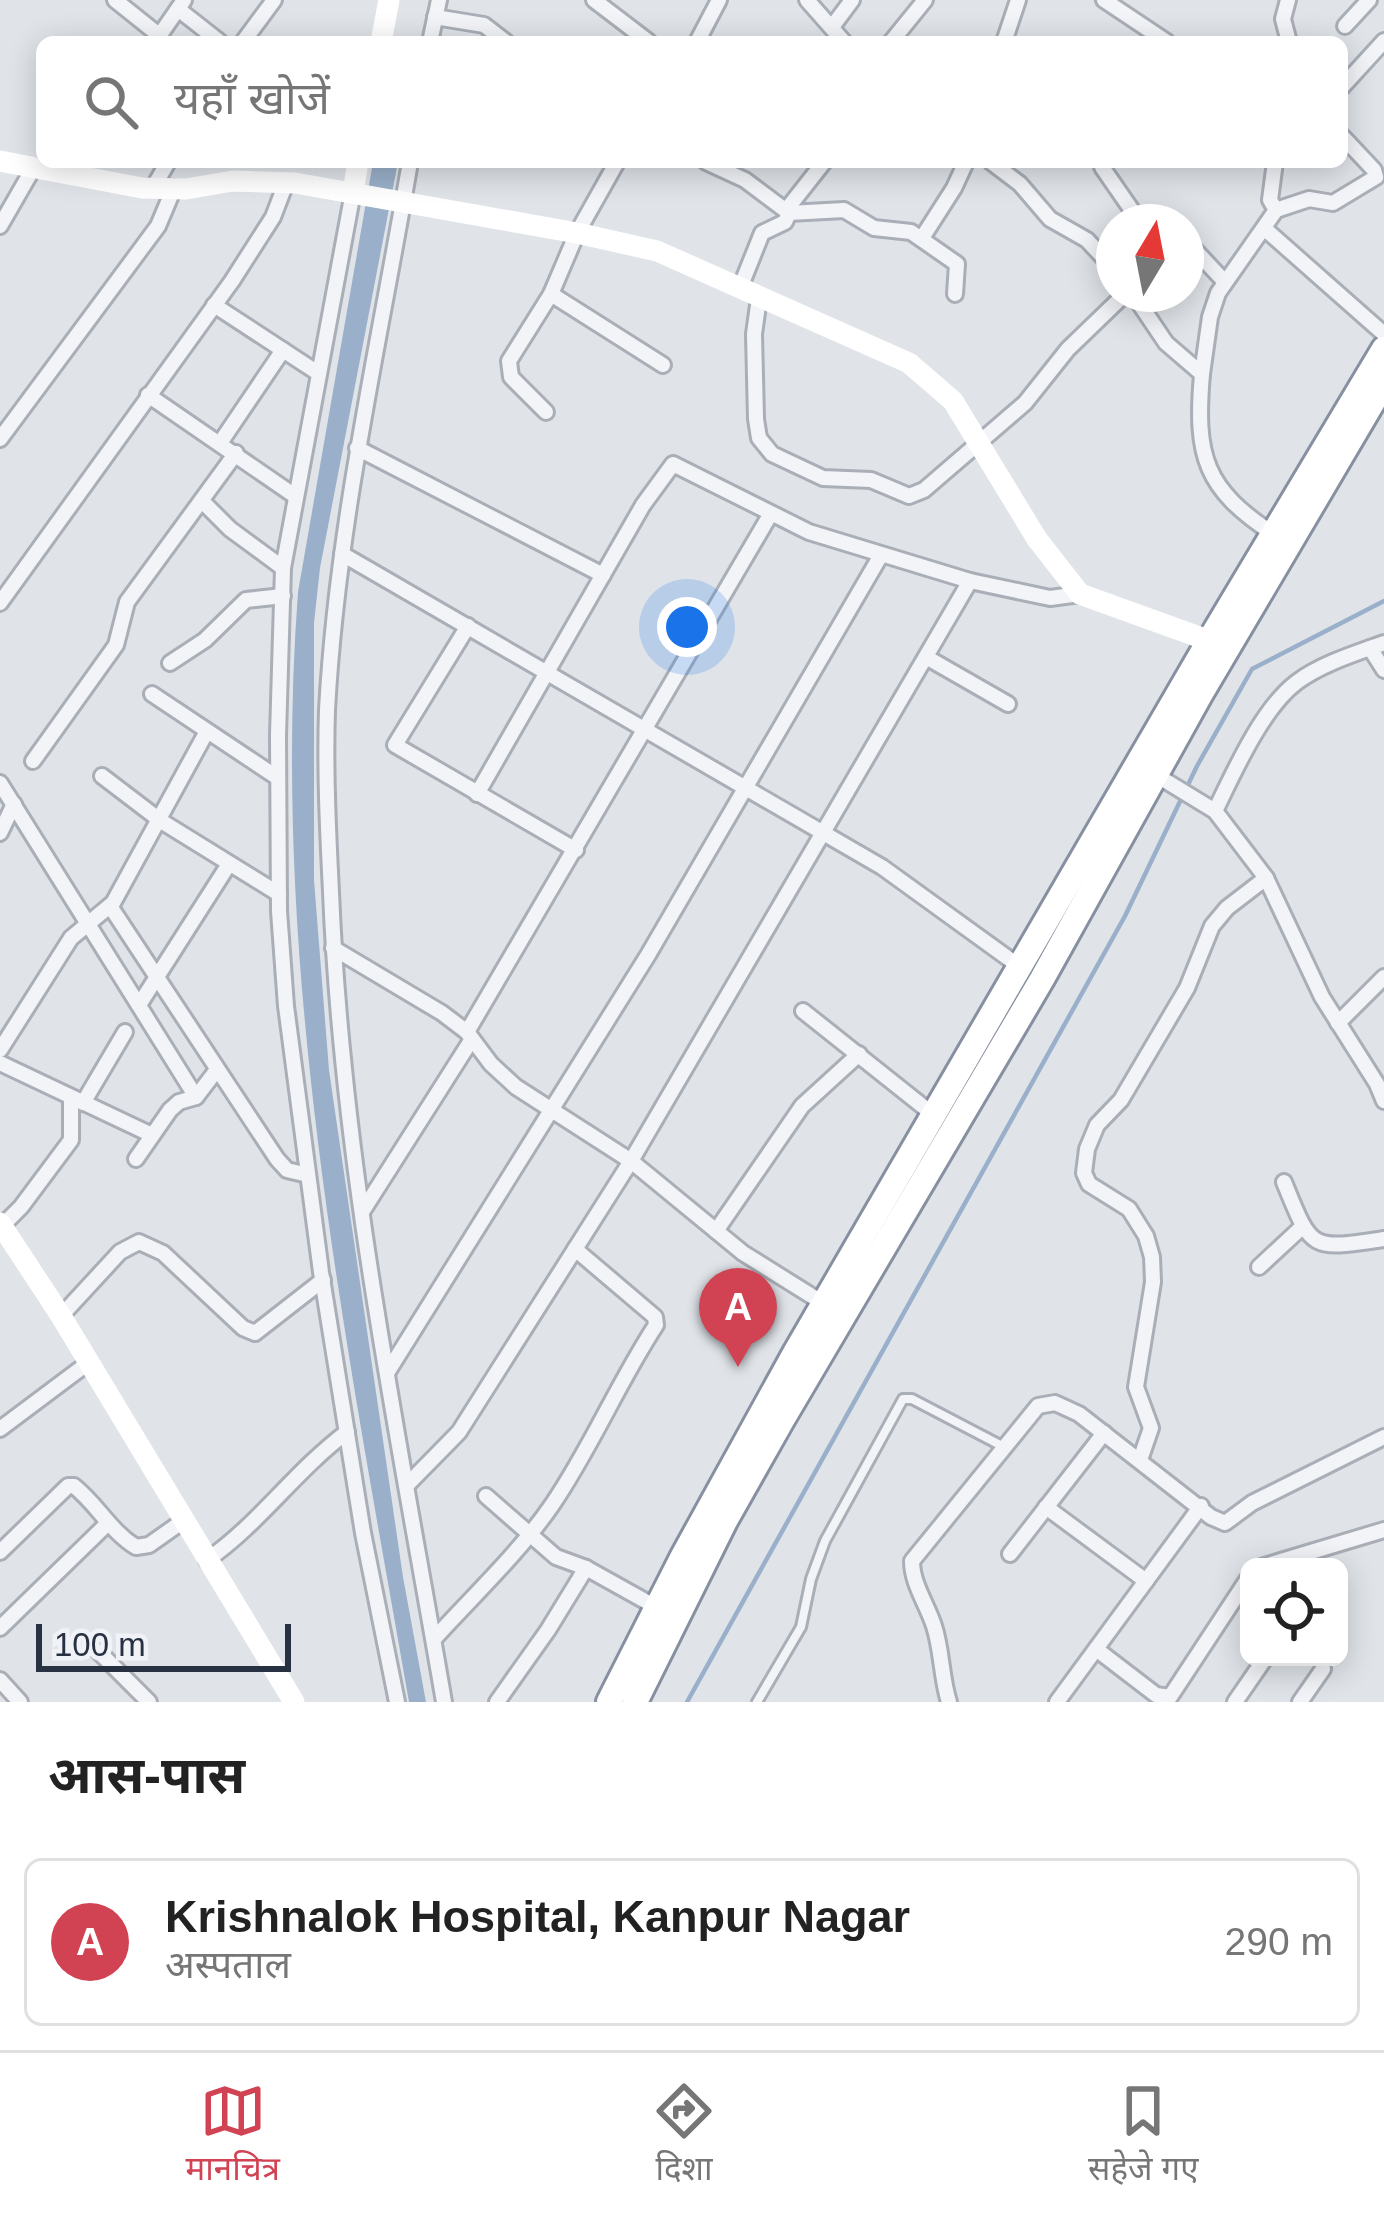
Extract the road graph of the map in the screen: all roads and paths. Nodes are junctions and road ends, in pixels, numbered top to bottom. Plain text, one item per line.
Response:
1 (115, 0) edge
2 (274, 0) edge
3 (389, 0) edge
4 (439, 0) edge
5 (594, 0) edge
6 (719, 0) edge
7 (807, 0) edge
8 (852, 0) edge
9 (925, 0) edge
10 (1018, 0) edge
11 (1104, 0) edge
12 (1288, 0) edge
13 (1369, 0) edge
14 (181, 4) edge
15 (435, 17) junction
16 (832, 26) junction
17 (1345, 26) dead end
18 (154, 36) edge
19 (159, 36) edge
20 (214, 36) edge
21 (247, 36) edge
22 (382, 36) edge
23 (431, 36) edge
24 (498, 36) edge
25 (641, 36) edge
26 (700, 36) edge
27 (840, 36) edge
28 (896, 36) edge
29 (1006, 36) edge
30 (1158, 36) edge
31 (1287, 36) edge
32 (1384, 41) edge
33 (1348, 80) edge
34 (1348, 142) edge
35 (0, 161) edge
36 (34, 167) joint
37 (167, 168) edge
38 (358, 168) edge
39 (408, 168) edge
40 (614, 168) edge
41 (719, 168) edge
42 (820, 168) edge
43 (963, 168) edge
44 (999, 168) edge
45 (1103, 168) edge
46 (1274, 168) edge
47 (80, 169) edge
48 (286, 183) junction
49 (163, 188) junction
50 (357, 194) junction
51 (399, 200) junction
52 (1128, 204) edge
53 (1276, 209) junction
54 (789, 211) junction
55 (0, 226) edge
56 (1265, 229) junction
57 (577, 233) junction
58 (922, 238) junction
59 (1096, 250) edge
60 (1204, 260) edge
61 (1224, 281) junction
62 (749, 293) junction
63 (551, 294) junction
64 (955, 294) dead end
65 (214, 305) junction
66 (1109, 312) edge
67 (1143, 312) edge
68 (1384, 334) edge
69 (1384, 349) edge
70 (283, 350) junction
71 (663, 365) dead end
72 (318, 373) junction
73 (1202, 374) junction
74 (1384, 383) edge
75 (148, 394) junction
76 (546, 412) dead end
77 (0, 439) edge
78 (979, 441) junction
79 (220, 443) junction
80 (357, 448) junction
81 (236, 453) junction
82 (295, 496) junction
83 (202, 500) junction
84 (770, 515) junction
85 (1275, 535) junction
86 (342, 554) junction
87 (881, 555) junction
88 (283, 568) junction
89 (603, 575) junction
90 (970, 581) junction
91 (1080, 594) junction
92 (283, 596) junction
93 (0, 603) edge
94 (468, 626) junction
95 (1218, 644) junction
96 (1377, 646) edge
97 (926, 657) junction
98 (170, 663) dead end
99 (1384, 670) edge
100 (547, 672) junction
101 (152, 694) dead end
102 (1008, 704) dead end
103 (645, 729) junction
104 (206, 733) junction
105 (33, 761) dead end
106 (102, 776) dead end
107 (278, 778) junction
108 (1166, 781) junction
109 (0, 783) edge
110 (747, 788) junction
111 (477, 794) junction
112 (14, 804) junction
113 (1209, 806) junction
114 (161, 821) junction
115 (823, 832) junction
116 (0, 833) edge
117 (576, 850) junction
118 (229, 864) junction
119 (1266, 878) junction
120 (279, 894) junction
121 (110, 906) junction
122 (89, 923) junction
123 (333, 948) junction
124 (1031, 973) junction
125 (1384, 977) edge
126 (157, 979) junction
127 (139, 1005) junction
128 (803, 1012) dead end
129 (1338, 1023) junction
130 (124, 1032) dead end
131 (470, 1035) junction
132 (0, 1050) edge
133 (859, 1054) junction
134 (0, 1063) edge
135 (215, 1073) junction
136 (198, 1094) junction
137 (77, 1101) junction
138 (1384, 1102) edge
139 (553, 1111) junction
140 (935, 1116) junction
141 (152, 1135) junction
142 (136, 1159) dead end
143 (631, 1161) junction
144 (308, 1174) junction
145 (1284, 1182) dead end
146 (362, 1212) junction
147 (1, 1224) edge
148 (1302, 1227) junction
149 (716, 1232) junction
150 (1384, 1239) edge
151 (575, 1249) junction
152 (1259, 1267) dead end
153 (323, 1280) junction
154 (823, 1303) junction
155 (61, 1316) junction
156 (88, 1363) junction
157 (387, 1373) junction
158 (0, 1429) edge
159 (346, 1432) junction
160 (1104, 1433) junction
161 (1384, 1437) edge
162 (1004, 1447) junction
163 (1140, 1460) junction
164 (407, 1485) junction
165 (486, 1496) dead end
166 (1201, 1506) junction
167 (1046, 1507) junction
168 (183, 1520) junction
169 (107, 1524) junction
170 (1384, 1531) edge
171 (527, 1534) junction
172 (0, 1552) edge
173 (1010, 1554) dead end
174 (1292, 1558) edge
175 (207, 1561) junction
176 (586, 1568) junction
177 (1146, 1581) junction
178 (1240, 1605) edge
179 (656, 1607) junction
180 (0, 1628) edge
181 (434, 1639) junction
182 (1096, 1649) junction
183 (100, 1652) dead end
184 (1259, 1666) edge
185 (1323, 1669) dead end
186 (0, 1680) edge
187 (20, 1702) edge
188 (148, 1702) edge
189 (295, 1702) edge
190 (397, 1702) edge
191 (444, 1702) edge
192 (496, 1702) edge
193 (609, 1702) edge
194 (635, 1702) edge
195 (757, 1702) edge
196 (949, 1702) edge
197 (1057, 1702) edge
198 (1234, 1702) edge
199 (1300, 1702) edge

1 - 18 street
2 - 21 street
3 - 22 street
4 - 15 street
5 - 25 street
6 - 26 street
7 - 16 street
8 - 16 street
9 - 28 street
10 - 29 street
11 - 30 street
12 - 31 street
13 - 17 street
14 - 19 street
14 - 20 street
15 - 23 street
15 - 24 street
16 - 27 street
32 - 33 street
34 - 53 street
35 - 36 street
36 - 55 street
37 - 49 street
38 - 50 street
39 - 51 street
40 - 57 street
41 - 54 street
42 - 54 street
43 - 58 street
44 - 59 street
45 - 52 street
46 - 53 street
47 - 49 street
48 - 49 street
48 - 50 street
48 - 65 street
49 - 77 street
50 - 51 street
50 - 72 street
51 - 57 street
51 - 80 street
53 - 56 street
54 - 58 street
54 - 62 street
56 - 61 street
56 - 68 street
57 - 62 street
57 - 63 street
58 - 64 street
60 - 61 street
61 - 73 street
62 - 78 street
62 - 78 street
63 - 71 street
63 - 76 street
65 - 70 street
65 - 75 street
66 - 78 street
67 - 73 street
69 - 85 highway
70 - 72 street
70 - 79 street
72 - 82 street
73 - 85 street
74 - 95 highway
75 - 79 street
75 - 93 street
78 - 91 street
79 - 81 street
80 - 86 street
80 - 89 street
81 - 82 street
81 - 83 street
82 - 88 street
83 - 88 street
83 - 105 street
84 - 87 street
84 - 89 street
84 - 103 street
85 - 95 highway
86 - 94 street
86 - 123 street
87 - 90 street
87 - 110 street
88 - 92 street
89 - 100 street
90 - 91 street
90 - 97 street
91 - 95 street
92 - 98 street
92 - 107 street
94 - 100 street
94 - 111 street
95 - 108 highway
95 - 124 highway
96 - 99 street
96 - 113 street
97 - 102 street
97 - 115 street
100 - 103 street
100 - 111 street
101 - 104 street
103 - 110 street
103 - 117 street
104 - 107 street
104 - 114 street
106 - 114 street
107 - 120 street
108 - 113 street
108 - 124 highway
109 - 112 street
110 - 115 street
110 - 139 street
111 - 117 street
112 - 116 street
112 - 122 street
113 - 119 street
114 - 118 street
114 - 121 street
115 - 124 street
115 - 143 street
117 - 131 street
118 - 120 street
118 - 126 street
119 - 129 street
119 - 163 street
120 - 144 street
121 - 122 street
121 - 126 street
122 - 127 street
122 - 132 street
123 - 131 street
123 - 146 street
124 - 140 highway
124 - 194 highway
125 - 129 street
126 - 127 street
126 - 135 street
127 - 136 street
128 - 133 street
129 - 138 street
130 - 137 street
131 - 139 street
131 - 146 street
133 - 140 street
133 - 149 street
134 - 137 street
135 - 136 street
135 - 144 street
136 - 141 street
137 - 141 street
137 - 147 street
139 - 143 street
139 - 157 street
140 - 154 highway
141 - 142 street
143 - 149 street
143 - 151 street
144 - 153 street
145 - 148 street
146 - 157 street
147 - 155 street
148 - 150 street
148 - 152 street
149 - 154 street
151 - 164 street
151 - 171 street
153 - 155 street
153 - 159 street
154 - 179 highway
155 - 156 street
156 - 158 street
156 - 168 street
157 - 164 street
159 - 175 street
159 - 190 street
160 - 162 street
160 - 163 street
160 - 167 street
161 - 166 street
162 - 195 lane
162 - 196 street
163 - 166 street
164 - 181 street
165 - 171 street
166 - 177 street
167 - 173 street
167 - 177 street
168 - 169 street
168 - 175 street
169 - 172 street
169 - 180 street
170 - 174 street
171 - 176 street
171 - 181 street
175 - 189 street
176 - 179 street
176 - 192 street
177 - 182 street
178 - 182 street
179 - 193 highway
181 - 191 street
182 - 197 street
183 - 188 street
184 - 198 street
185 - 199 street
186 - 187 street

